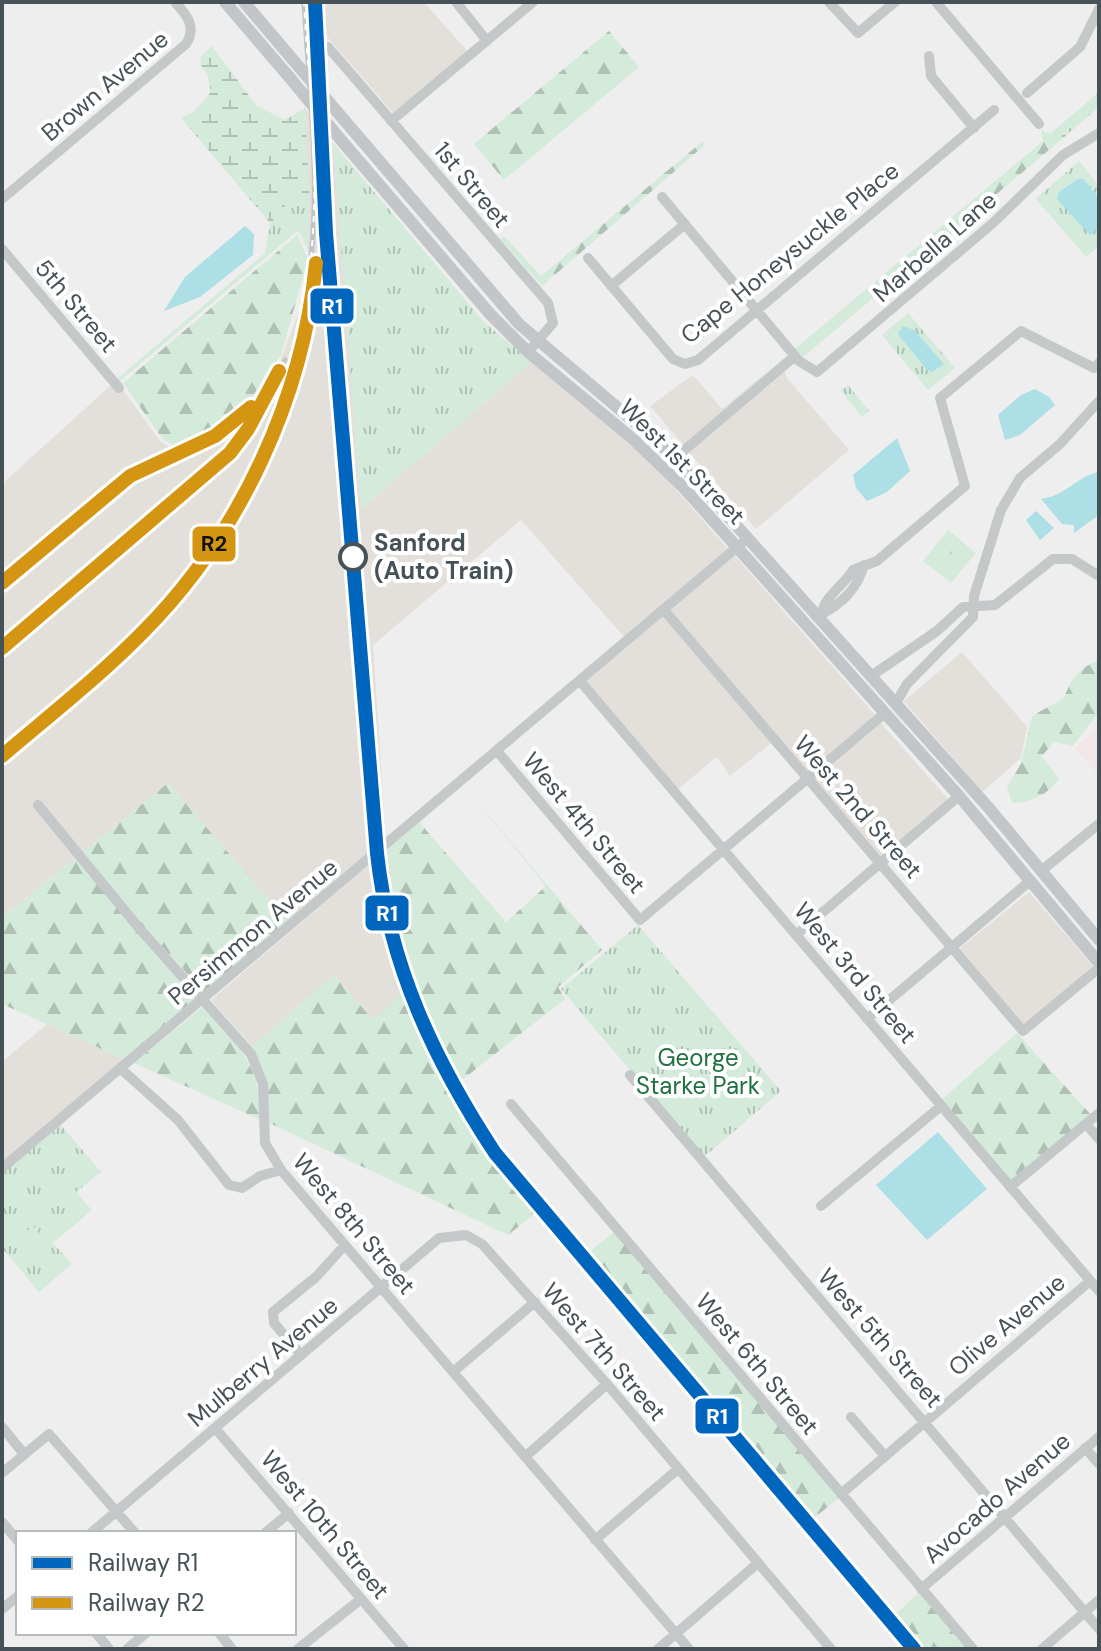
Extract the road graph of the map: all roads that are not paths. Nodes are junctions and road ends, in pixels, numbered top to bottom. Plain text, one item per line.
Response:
1 (175, 2) edge
2 (225, 2) edge
3 (244, 2) edge
4 (533, 2) edge
5 (829, 2) edge
6 (895, 2) edge
7 (936, 2) edge
8 (456, 3) edge
9 (1099, 9) edge
10 (487, 41) junction
11 (328, 47) dead end
12 (929, 56) dead end
13 (1027, 93) dead end
14 (994, 110) dead end
15 (391, 121) junction
16 (1039, 124) dead end
17 (974, 128) junction
18 (1099, 133) edge
19 (662, 197) dead end
20 (2, 199) edge
21 (685, 224) junction
22 (2, 249) edge
23 (588, 258) dead end
24 (611, 286) junction
25 (756, 311) junction
26 (538, 342) junction
27 (528, 352) junction
28 (795, 356) junction
29 (1099, 363) edge
30 (119, 388) dead end
31 (1099, 401) edge
32 (675, 458) junction
33 (748, 538) junction
34 (737, 547) junction
35 (1099, 576) edge
36 (974, 604) junction
37 (664, 610) junction
38 (820, 614) junction
39 (871, 676) junction
40 (580, 681) junction
41 (896, 703) junction
42 (885, 713) junction
43 (919, 730) junction
44 (497, 751) junction
45 (807, 779) junction
46 (959, 796) junction
47 (38, 805) dead end
48 (1099, 824) edge
49 (996, 839) junction
50 (724, 850) junction
51 (880, 863) junction
52 (1041, 871) junction
53 (1030, 881) junction
54 (1065, 900) junction
55 (796, 935) junction
56 (1099, 940) edge
57 (952, 947) junction
58 (1099, 966) edge
59 (206, 1000) junction
60 (867, 1019) junction
61 (121, 1069) junction
62 (630, 1075) dead end
63 (511, 1104) dead end
64 (941, 1106) junction
65 (1099, 1113) edge
66 (1086, 1124) junction
67 (1099, 1139) edge
68 (2, 1168) edge
69 (281, 1170) junction
70 (1010, 1187) junction
71 (821, 1206) dead end
72 (466, 1235) joint
73 (345, 1245) junction
74 (1090, 1281) junction
75 (382, 1287) junction
76 (1099, 1291) edge
77 (535, 1302) junction
78 (301, 1355) junction
79 (453, 1372) junction
80 (607, 1384) junction
81 (851, 1417) dead end
82 (926, 1421) junction
83 (2, 1427) edge
84 (215, 1428) junction
85 (1099, 1437) edge
86 (1085, 1448) junction
87 (24, 1454) junction
88 (885, 1456) junction
89 (525, 1457) junction
90 (1099, 1464) edge
91 (678, 1469) junction
92 (2, 1473) edge
93 (841, 1494) junction
94 (116, 1511) junction
95 (289, 1513) junction
96 (1006, 1516) junction
97 (2, 1522) edge
98 (93, 1531) edge
99 (133, 1531) edge
100 (267, 1531) edge
101 (16, 1539) edge
102 (595, 1540) junction
103 (758, 1563) junction
104 (921, 1589) junction
105 (361, 1599) junction
106 (1099, 1600) edge
107 (1085, 1612) junction
108 (1099, 1629) edge
109 (676, 1634) junction
110 (144, 1635) edge
111 (127, 1649) edge
112 (298, 1649) edge
113 (404, 1649) edge
114 (658, 1649) edge
115 (689, 1649) edge
116 (831, 1649) edge
117 (973, 1649) edge
118 (1042, 1649) edge

1 - 20 street, Brown Avenue
2 - 27 main road, West 1st Street, bridge
3 - 26 main road, West 1st Street, bridge
4 - 10 street
5 - 6 street
7 - 16 street
8 - 10 street
9 - 13 street
10 - 15 street
11 - 15 street, 1st Street
12 - 17 street
14 - 17 street, Cape Honeysuckle Place
15 - 26 street, 1st Street
17 - 25 street, Cape Honeysuckle Place
18 - 28 street, Marbella Lane
19 - 21 street
21 - 24 street
21 - 25 street
22 - 30 street, 5th Street
23 - 24 street, Cape Honeysuckle Place
24 - 25 street, Cape Honeysuckle Place
25 - 28 street
26 - 27 street, 1st Street
26 - 32 main road, West 1st Street
27 - 34 main road, West 1st Street
28 - 32 street
29 - 38 street
31 - 36 street
32 - 33 main road, West 1st Street
33 - 34 street, Persimmon Avenue
33 - 38 main road, West 1st Street
34 - 37 street, Persimmon Avenue
34 - 42 main road, West 1st Street
35 - 36 street
36 - 39 street
36 - 41 street
37 - 40 street, Persimmon Avenue
37 - 45 street, West 2nd Street
38 - 39 main road, West 1st Street
39 - 41 main road, West 1st Street
40 - 44 street, Persimmon Avenue
40 - 50 street, West 3rd Street
41 - 43 main road, West 1st Street
42 - 43 main road
42 - 45 street
42 - 46 main road, West 1st Street
43 - 52 main road, West 1st Street
44 - 50 street, West 4th Street
44 - 59 street, Persimmon Avenue
45 - 50 street
45 - 51 street, West 2nd Street
46 - 49 main road, West 1st Street
46 - 51 street
47 - 59 street, West 8th Street
48 - 52 street
49 - 52 main road
49 - 53 main road, West 1st Street
50 - 55 street, West 3rd Street
51 - 55 street
51 - 57 street, West 2nd Street
52 - 54 main road, West 1st Street
53 - 54 main road
53 - 57 street
53 - 58 main road, West 1st Street
54 - 56 main road, West 1st Street
55 - 60 street, West 3rd Street
57 - 58 street, West 2nd Street
57 - 60 street
59 - 61 street, Persimmon Avenue
59 - 69 street, West 8th Street
60 - 64 street, West 3rd Street
61 - 68 street, Persimmon Avenue
61 - 69 street
62 - 82 street, West 5th Street
63 - 93 street, West 6th Street
64 - 70 street, West 3rd Street
64 - 71 street
65 - 66 street
66 - 67 street
66 - 70 street
69 - 73 street, West 8th Street
70 - 74 street, West 3rd Street
72 - 75 street, Mulberry Avenue
72 - 77 street, West 7th Street
73 - 75 street, West 8th Street
73 - 78 street
74 - 76 street, West 3rd Street
74 - 82 street, Olive Avenue
75 - 78 street, Mulberry Avenue
75 - 79 street, West 8th Street
77 - 79 street
77 - 80 street, West 7th Street
78 - 84 street, Mulberry Avenue
79 - 89 street, West 8th Street
80 - 89 street
80 - 91 street, West 7th Street
81 - 88 street
82 - 88 street, Olive Avenue
82 - 96 street, West 5th Street
83 - 87 street
84 - 94 street, Mulberry Avenue
84 - 95 street, West 10th Street
85 - 86 street, Avocado Avenue
86 - 90 street
86 - 96 street, Avocado Avenue
87 - 92 street
87 - 94 street
88 - 93 street, Olive Avenue
89 - 102 street, West 8th Street
91 - 102 street
91 - 103 street, West 7th Street
93 - 104 street, West 6th Street
94 - 98 street, Mulberry Avenue
94 - 99 street
95 - 100 street
95 - 105 street, West 10th Street
96 - 104 street, Avocado Avenue
96 - 107 street, West 5th Street
97 - 101 street
102 - 109 street, West 8th Street
103 - 109 street
103 - 116 street, West 7th Street
104 - 117 street, West 6th Street
105 - 112 street
105 - 113 street, West 10th Street
106 - 107 street
107 - 108 street, West 5th Street
107 - 118 street
109 - 114 street
109 - 115 street, West 8th Street
110 - 111 street

